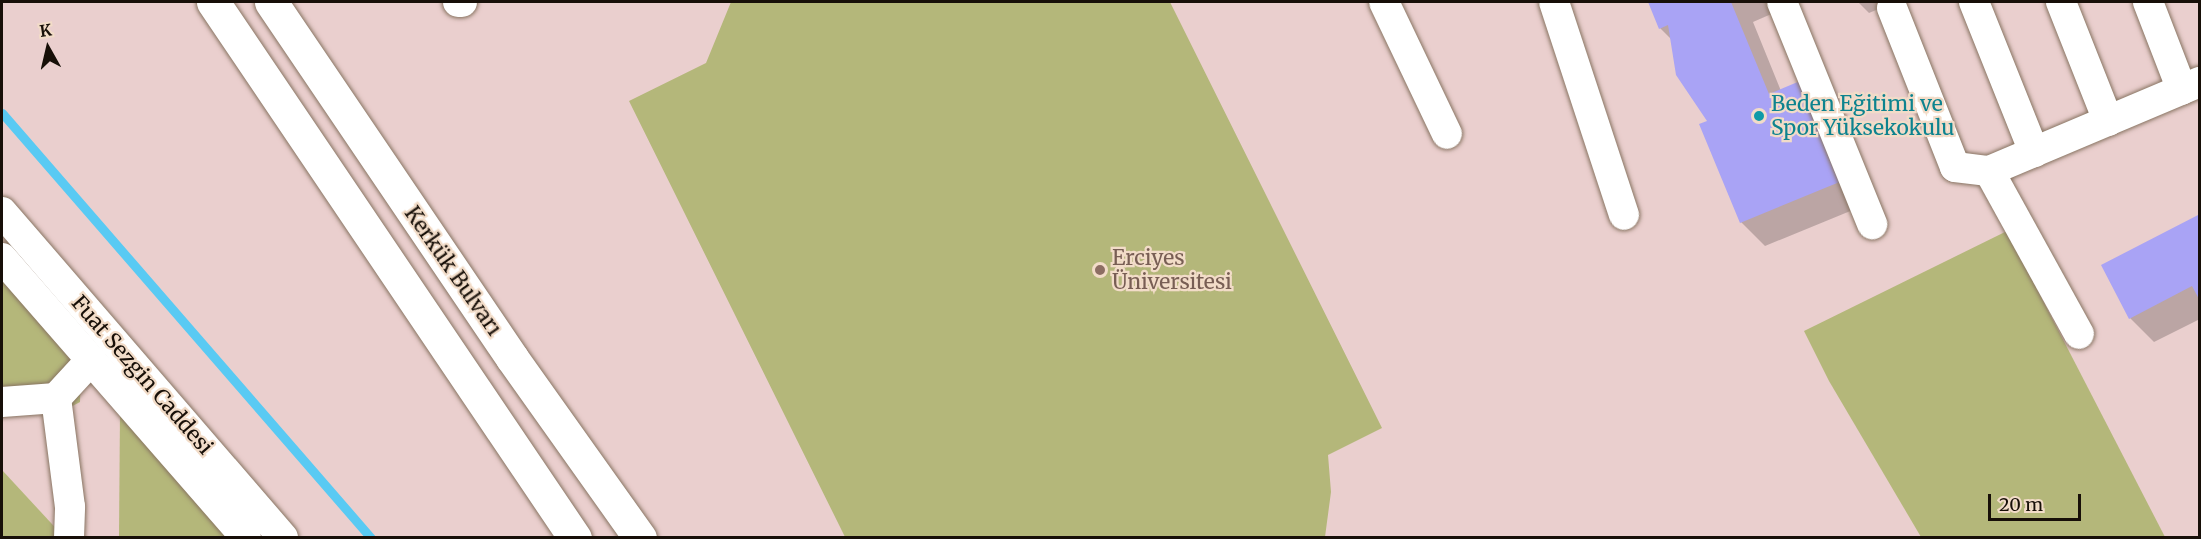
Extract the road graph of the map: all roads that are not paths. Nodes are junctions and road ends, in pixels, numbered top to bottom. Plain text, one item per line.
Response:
1 (213, 2) edge
2 (271, 2) edge
3 (1384, 2) edge
4 (1554, 2) edge
5 (1782, 2) edge
6 (1974, 2) edge
7 (2061, 2) edge
8 (2148, 2) edge
9 (1892, 8) dead end
10 (2191, 86) edge
11 (2108, 121) junction
12 (1447, 134) dead end
13 (2034, 152) junction
14 (1989, 171) junction
15 (2, 212) edge
16 (1624, 215) dead end
17 (1872, 224) dead end
18 (2, 258) edge
19 (2079, 334) dead end
20 (92, 360) junction
21 (56, 398) junction
22 (2, 402) edge
23 (69, 537) edge
24 (246, 537) edge
25 (283, 537) edge
26 (575, 537) edge
27 (640, 537) edge

1 - 26 main road
2 - 27 main road, Kerkük Bulvarı
3 - 12 street
4 - 16 street
5 - 17 street
6 - 13 street
7 - 11 street
8 - 10 street
9 - 14 street
10 - 11 street
11 - 13 street
13 - 14 street
14 - 19 street
15 - 25 street, Fuat Sezgin Caddesi
18 - 20 street, Fuat Sezgin Caddesi
20 - 21 street
20 - 24 street, Fuat Sezgin Caddesi
21 - 22 street
21 - 23 street

